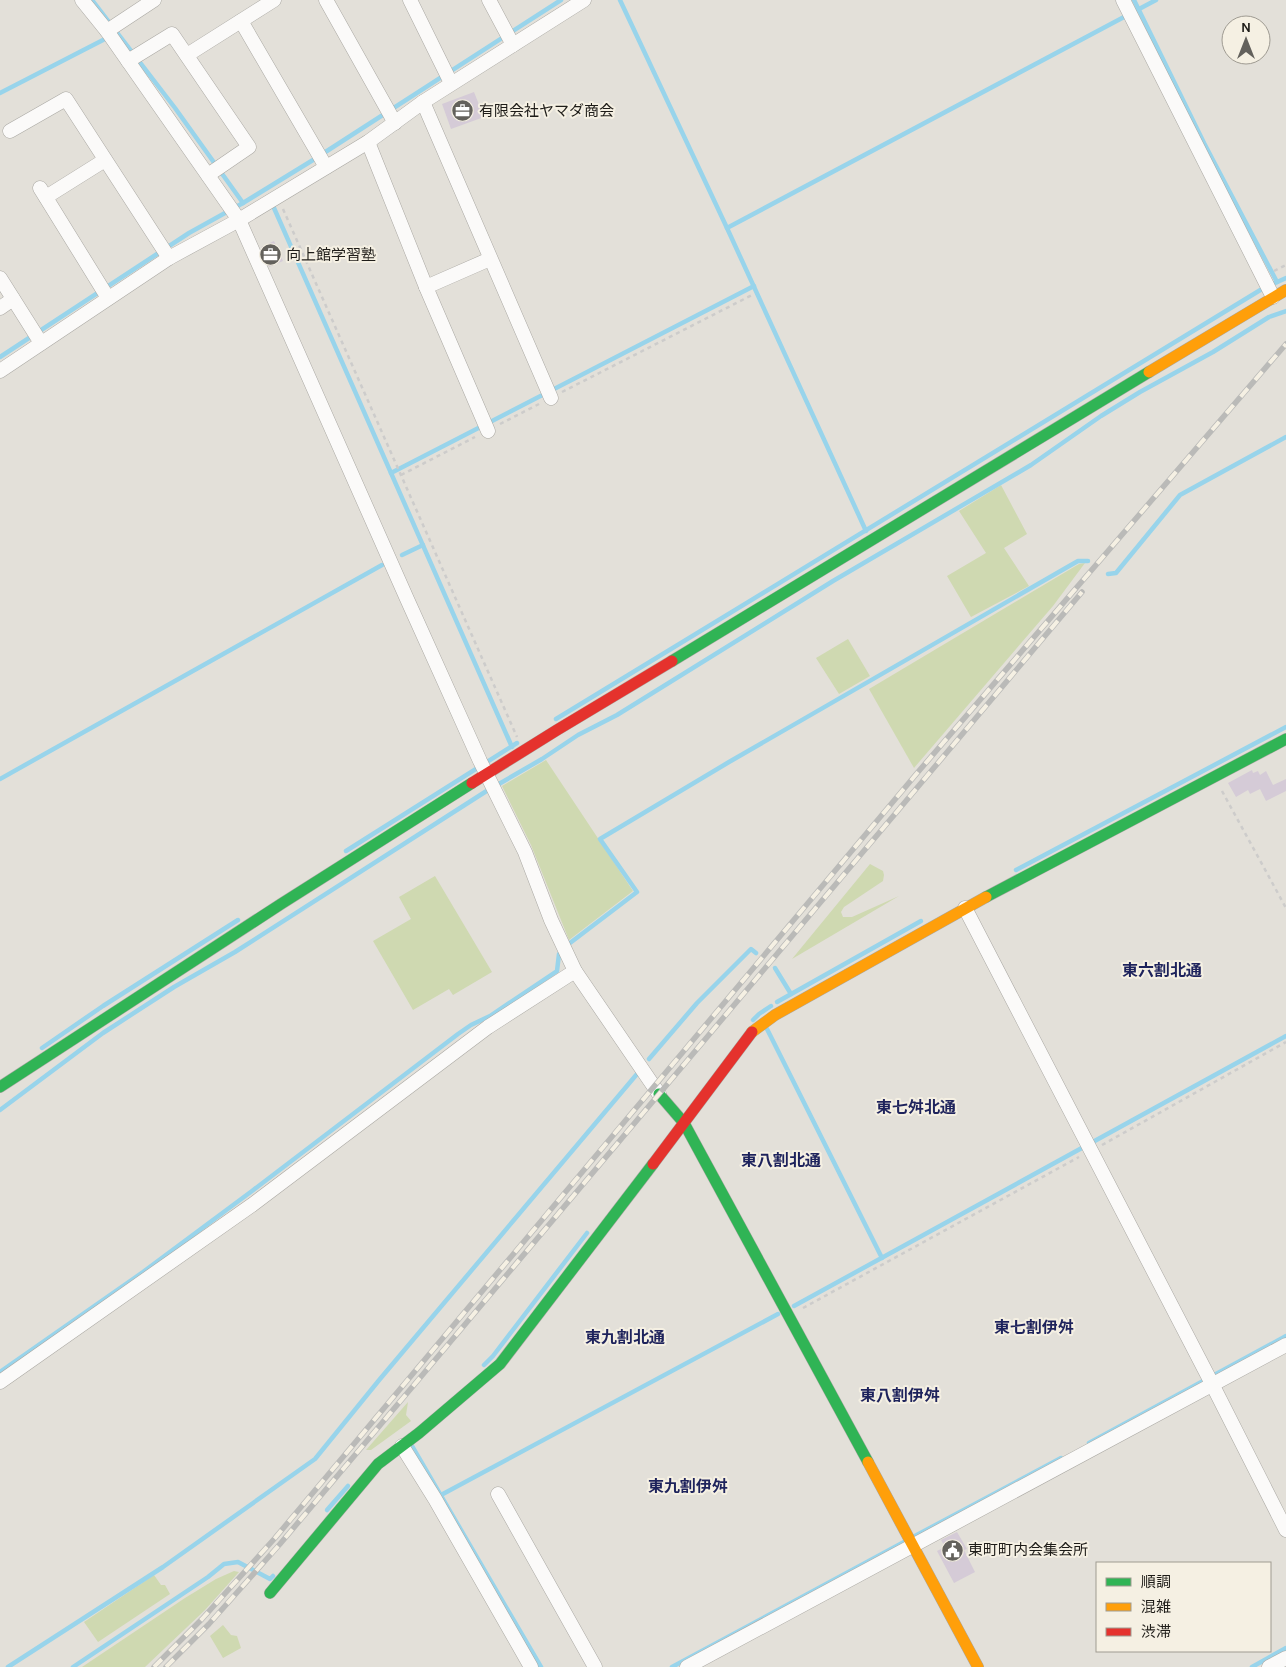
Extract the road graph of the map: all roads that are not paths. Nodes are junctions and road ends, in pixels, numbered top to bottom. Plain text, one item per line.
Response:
1 (82, 0) edge
2 (154, 0) edge
3 (274, 0) edge
4 (326, 0) edge
5 (410, 0) edge
6 (490, 0) edge
7 (578, 2) edge
8 (1128, 9) edge
9 (240, 21) junction
10 (112, 28) junction
11 (509, 37) junction
12 (187, 55) junction
13 (134, 58) junction
14 (448, 77) junction
15 (423, 102) junction
16 (391, 115) junction
17 (10, 132) dead end
18 (368, 142) junction
19 (322, 159) junction
20 (105, 160) junction
21 (215, 171) junction
22 (234, 212) junction
23 (165, 253) junction
24 (490, 258) junction
25 (0, 278) edge
26 (1271, 285) junction
27 (426, 287) junction
28 (1286, 290) edge
29 (105, 293) junction
30 (13, 299) junction
31 (0, 308) edge
32 (37, 337) junction
33 (0, 371) edge
34 (549, 394) road end
35 (486, 426) road end
36 (1286, 739) edge
37 (488, 775) junction
38 (965, 908) junction
39 (575, 971) junction
40 (0, 1087) edge
41 (657, 1090) joint
42 (683, 1122) junction
43 (1286, 1345) edge
44 (1210, 1380) junction
45 (0, 1382) edge
46 (407, 1442) junction
47 (498, 1494) dead end
48 (1286, 1530) edge
49 (911, 1541) junction
50 (270, 1593) dead end
51 (1286, 1658) edge
52 (530, 1667) edge
53 (595, 1667) edge
54 (687, 1667) edge
55 (978, 1667) edge
56 (1269, 1667) edge

1 - 10 street
2 - 10 street
3 - 9 street
4 - 16 street
5 - 14 street
6 - 11 street
7 - 11 street
8 - 26 street
9 - 12 street
9 - 19 street
10 - 13 street
11 - 14 street
12 - 13 street
12 - 21 street
13 - 21 street
14 - 15 street
15 - 16 street
15 - 24 street
16 - 18 street
17 - 20 street
18 - 19 street
18 - 27 street
19 - 22 street
20 - 23 street
20 - 29 street
21 - 22 street
22 - 23 street
22 - 37 street
23 - 29 street
24 - 27 street
24 - 34 street
25 - 30 street
26 - 28 street
26 - 37 street
27 - 35 street
29 - 32 street
30 - 31 street
30 - 32 street
32 - 33 street
36 - 38 street
37 - 39 street
37 - 40 street
38 - 42 street
38 - 44 street
39 - 41 street
39 - 45 street
41 - 42 street
42 - 46 street
42 - 49 street
43 - 44 street
44 - 48 street
44 - 49 street
46 - 50 street
46 - 52 street
47 - 53 street
49 - 54 street
49 - 55 street
51 - 56 street

